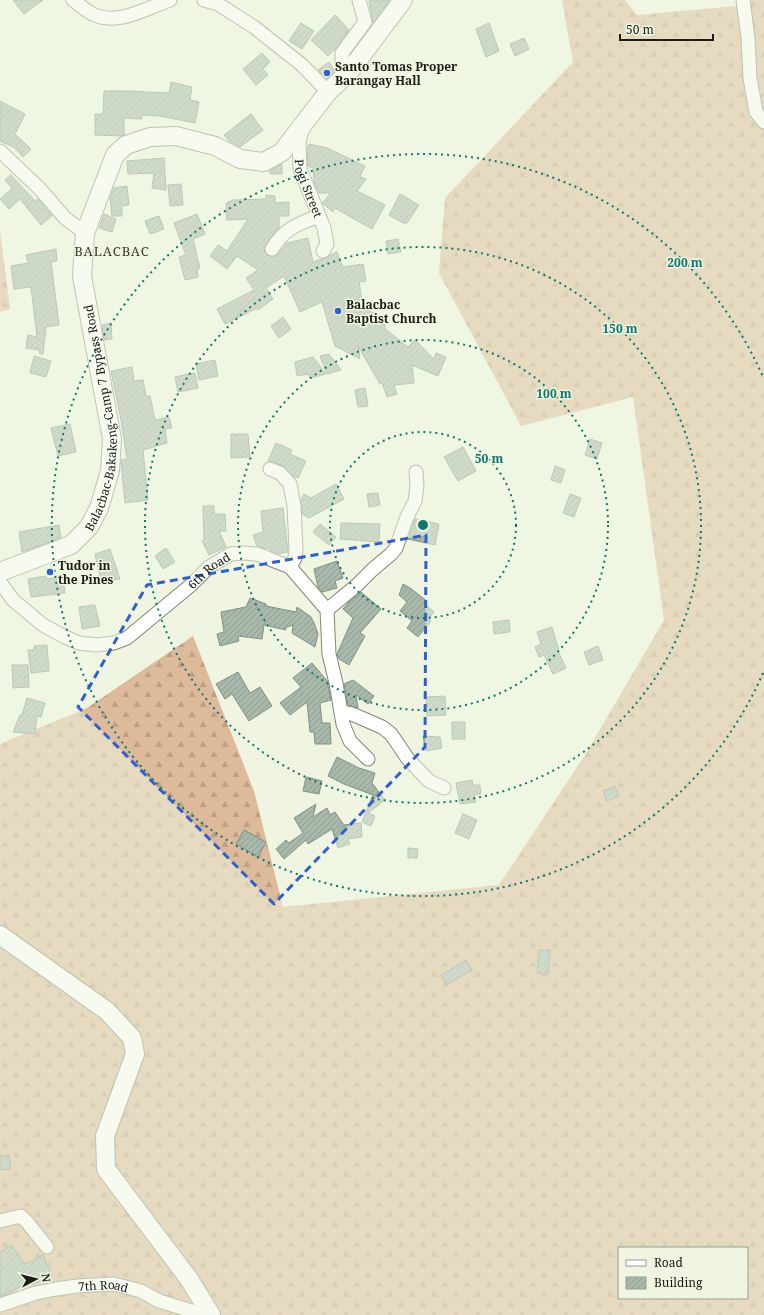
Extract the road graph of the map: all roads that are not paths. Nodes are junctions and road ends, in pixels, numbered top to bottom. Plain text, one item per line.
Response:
1 (73, 0) edge
2 (170, 0) edge
3 (204, 0) edge
4 (359, 0) edge
5 (403, 0) edge
6 (743, 0) edge
7 (349, 72) junction
8 (328, 92) junction
9 (764, 122) edge
10 (303, 123) junction
11 (0, 151) edge
12 (319, 216) junction
13 (84, 233) junction
14 (272, 249) dead end
15 (323, 251) dead end
16 (270, 469) dead end
17 (416, 472) dead end
18 (290, 567) junction
19 (0, 572) edge
20 (0, 582) edge
21 (327, 610) junction
22 (341, 712) junction
23 (368, 758) dead end
24 (444, 788) dead end
25 (0, 935) edge
26 (0, 1220) edge
27 (47, 1247) dead end
28 (0, 1305) edge
29 (205, 1315) edge
30 (211, 1315) edge

1 - 2 street
3 - 8 street
4 - 7 street
5 - 7 main road, Balacbac-Bakakeng-Camp 7 Bypass Road
6 - 9 street
7 - 8 main road, Balacbac-Bakakeng-Camp 7 Bypass Road
8 - 10 main road, Balacbac-Bakakeng-Camp 7 Bypass Road
10 - 12 street, Pogi Street
10 - 13 main road, Balacbac-Bakakeng-Camp 7 Bypass Road
11 - 13 street
12 - 14 street
12 - 15 street, Pogi Street
13 - 19 main road, Balacbac-Bakakeng-Camp 7 Bypass Road
16 - 18 street
17 - 21 street
18 - 20 street, 6th Road
18 - 21 street, 6th Road
21 - 22 street
22 - 23 street
22 - 24 street
25 - 30 main road
26 - 27 street
28 - 29 street, 7th Road

